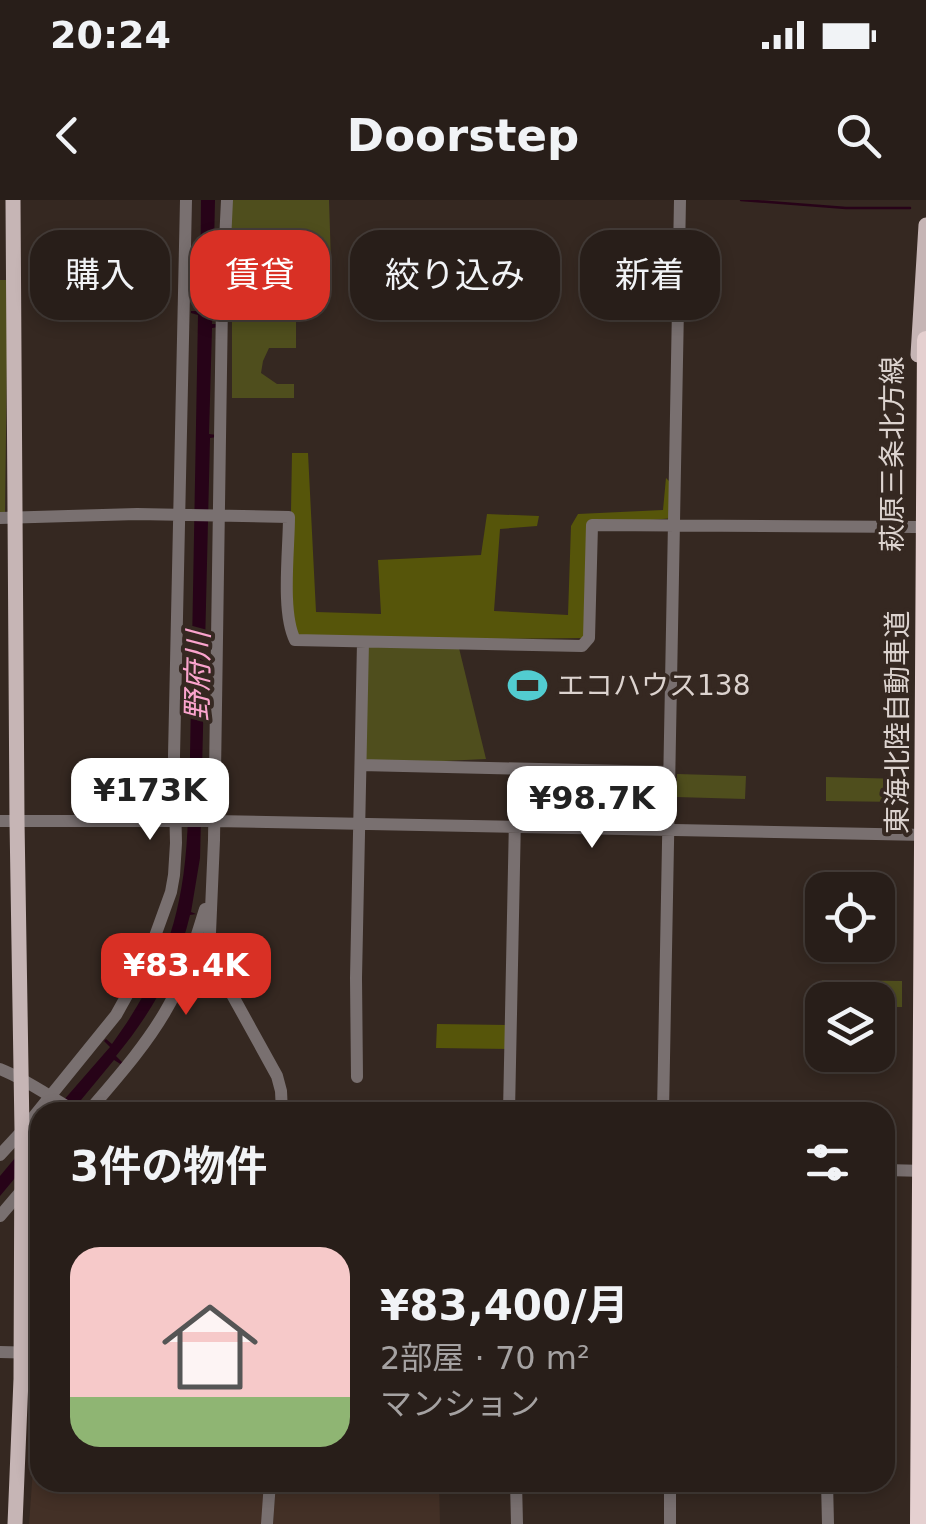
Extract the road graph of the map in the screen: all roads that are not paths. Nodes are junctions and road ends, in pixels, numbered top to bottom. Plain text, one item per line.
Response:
1 (13, 200) edge
2 (186, 200) edge
3 (227, 200) edge
4 (680, 200) edge
5 (926, 226) edge
6 (926, 340) edge
7 (180, 514) junction
8 (220, 514) junction
9 (8, 518) edge
10 (674, 526) junction
11 (917, 527) junction
12 (363, 642) junction
13 (8, 719) edge
14 (360, 765) junction
15 (516, 769) junction
16 (668, 772) junction
17 (8, 821) edge
18 (214, 821) junction
19 (176, 822) junction
20 (360, 826) junction
21 (513, 828) junction
22 (668, 831) junction
23 (921, 835) edge
24 (212, 885) junction
25 (0, 1069) edge
26 (21, 1077) junction
27 (357, 1077) dead end
28 (49, 1097) junction
29 (45, 1102) edge
30 (58, 1102) edge
31 (96, 1102) edge
32 (282, 1102) edge
33 (509, 1102) edge
34 (663, 1102) edge
35 (30, 1121) edge
36 (22, 1131) junction
37 (0, 1155) edge
38 (895, 1170) edge
39 (920, 1171) edge
40 (30, 1181) edge
41 (22, 1190) junction
42 (0, 1216) edge
43 (21, 1351) junction
44 (0, 1352) edge
45 (30, 1352) edge
46 (267, 1492) edge
47 (516, 1492) edge
48 (670, 1492) edge
49 (827, 1492) edge
50 (14, 1524) edge
51 (267, 1524) edge
52 (517, 1524) edge
53 (670, 1524) edge
54 (828, 1524) edge
55 (915, 1524) edge

1 - 9 main road
2 - 7 street
3 - 8 street
4 - 10 street
5 - 11 main road, 萩原三条北方線
6 - 55 highway, 東海北陸自動車道, bridge
7 - 8 street
7 - 9 street
7 - 19 street
8 - 12 street
8 - 18 street
9 - 13 main road
10 - 11 street
10 - 12 street
10 - 16 street
11 - 23 main road, 萩原三条北方線
12 - 14 street
13 - 17 main road
14 - 15 street
14 - 20 street
15 - 16 street
15 - 21 street
16 - 22 street
17 - 19 street
17 - 26 main road
18 - 19 street
18 - 20 street
18 - 24 street
19 - 28 street
20 - 21 street
20 - 27 street
21 - 22 street
21 - 33 street
22 - 23 street
22 - 34 street
23 - 39 main road, 萩原三条北方線
24 - 31 street
24 - 32 street
25 - 26 street
26 - 28 street
26 - 36 main road
28 - 29 street
28 - 30 street
35 - 36 street
36 - 37 street
36 - 41 main road
38 - 39 street
39 - 55 main road, 萩原三条北方線
40 - 41 street
41 - 42 street
41 - 43 main road
43 - 44 street
43 - 45 street
43 - 50 main road
46 - 51 street
47 - 52 street
48 - 53 street
49 - 54 street

